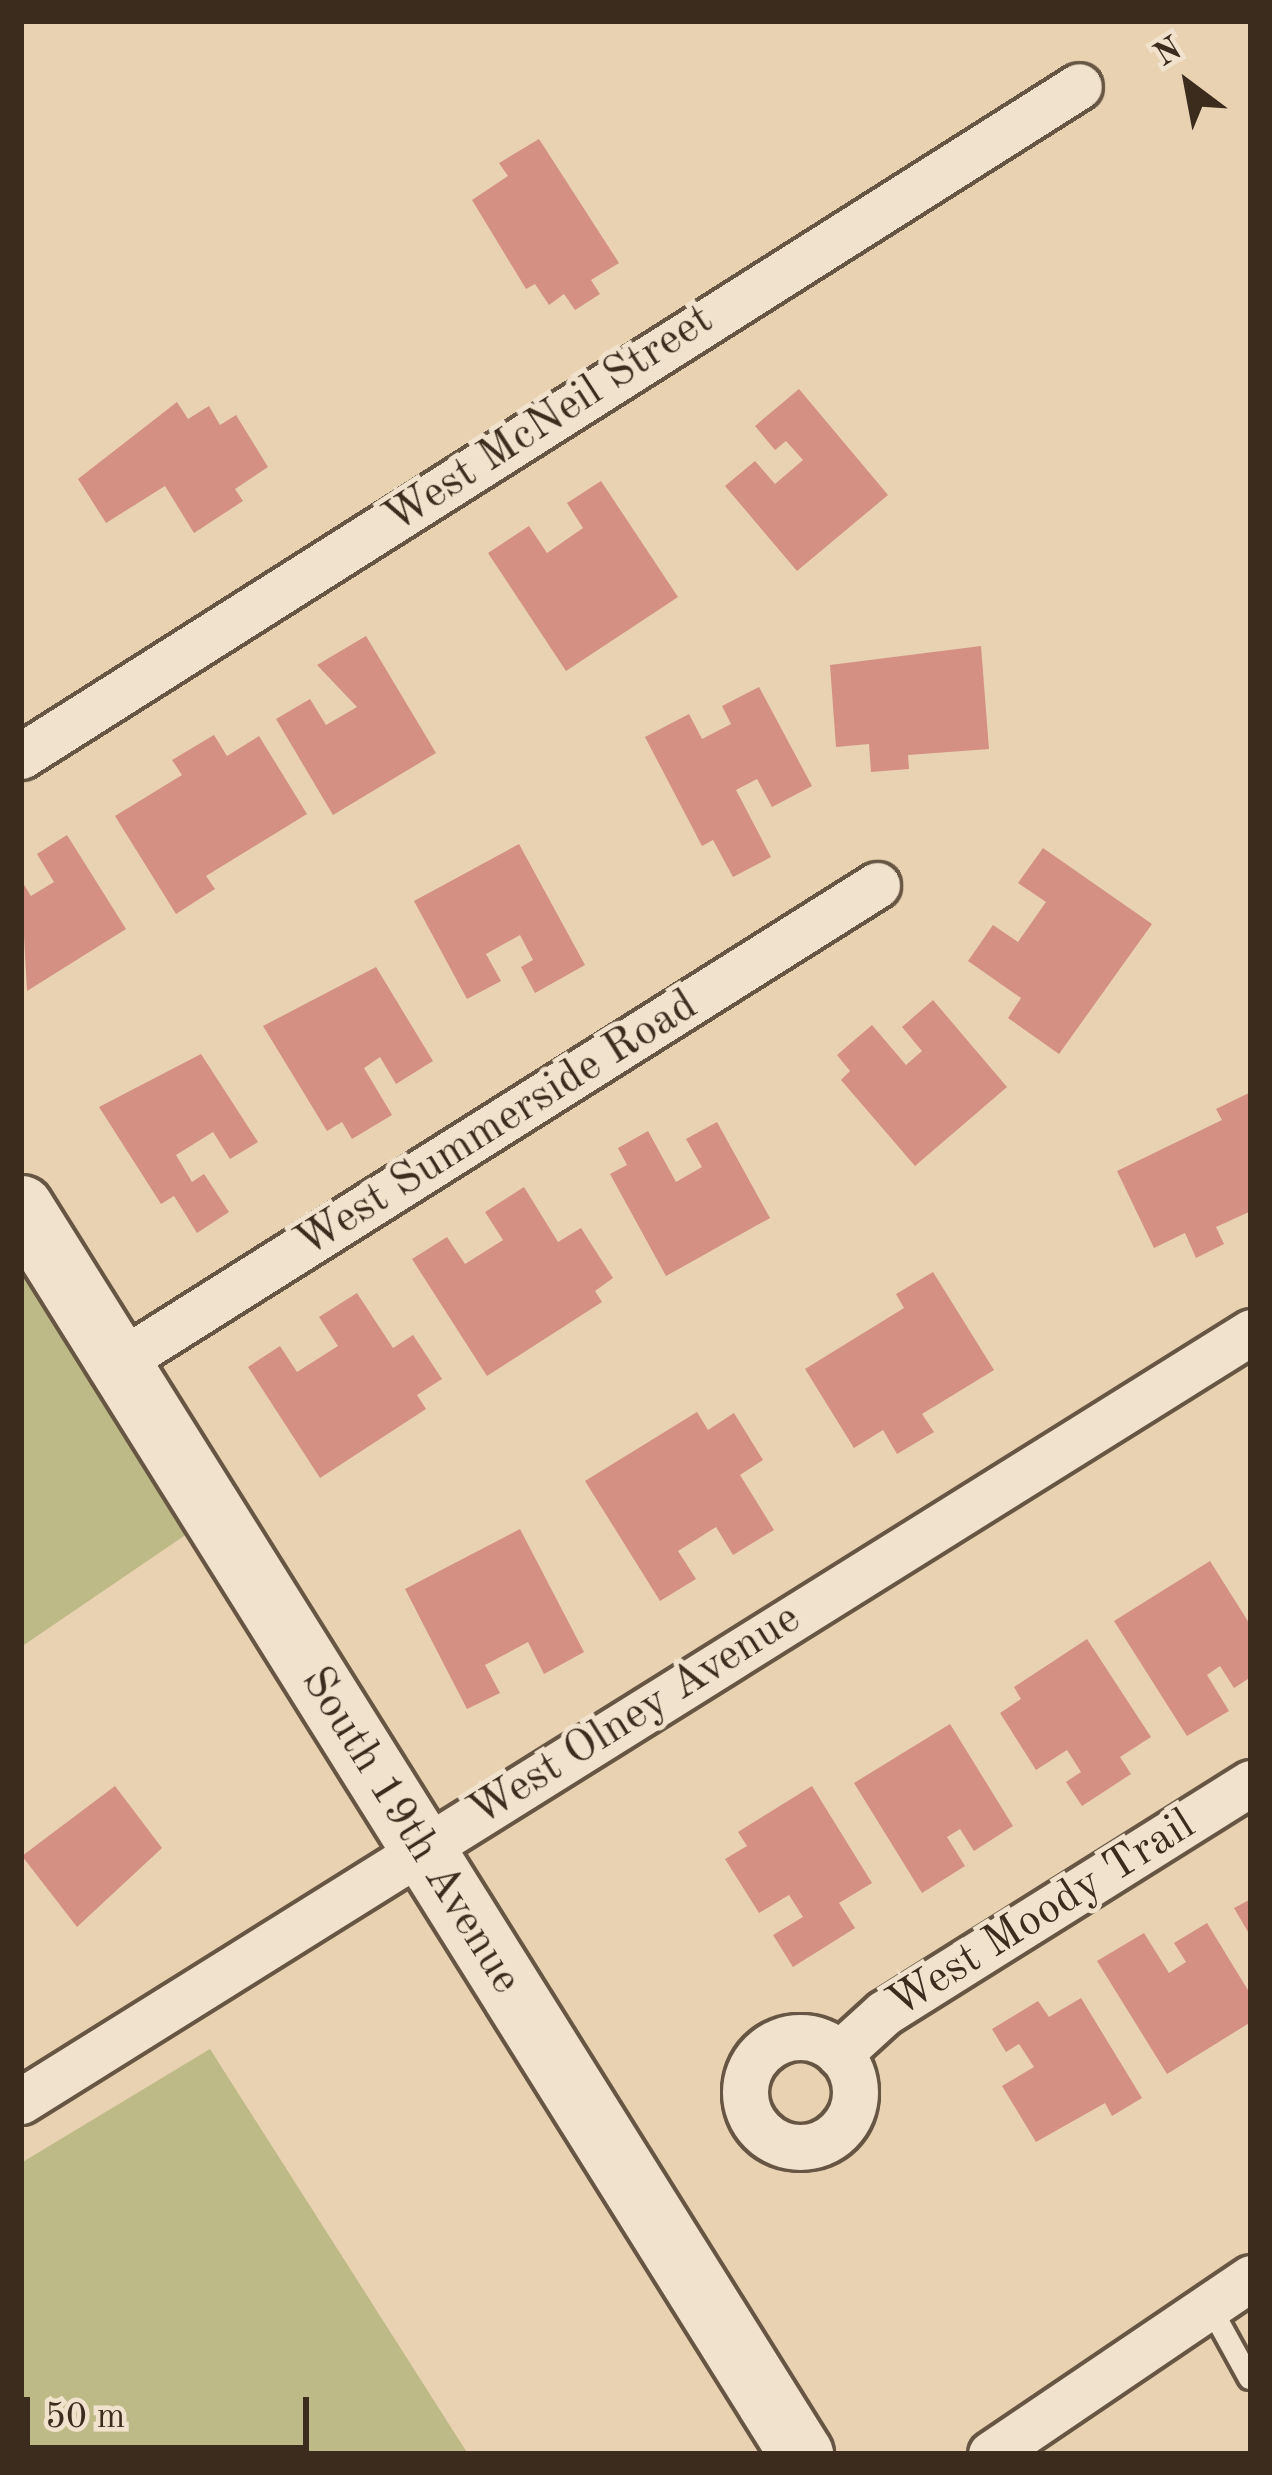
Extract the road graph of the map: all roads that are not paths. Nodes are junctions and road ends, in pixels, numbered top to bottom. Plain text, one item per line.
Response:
1 (1079, 86) dead end
2 (21, 756) edge
3 (877, 885) dead end
4 (21, 1207) edge
5 (1251, 1332) edge
6 (118, 1363) junction
7 (1251, 1783) edge
8 (422, 1851) junction
9 (839, 2054) dead end
10 (21, 2102) edge
11 (1251, 2278) edge
12 (1210, 2307) junction
13 (1250, 2378) edge
14 (801, 2454) edge
15 (991, 2454) edge

1 - 2 street, West McNeil Street
3 - 6 street, West Summerside Road
4 - 6 street, South 19th Avenue
5 - 8 street, West Olney Avenue
6 - 8 street, South 19th Avenue
7 - 9 street, West Moody Trail
8 - 10 street, West Olney Avenue
8 - 14 street, South 19th Avenue
11 - 12 street
12 - 13 lane
12 - 15 street

